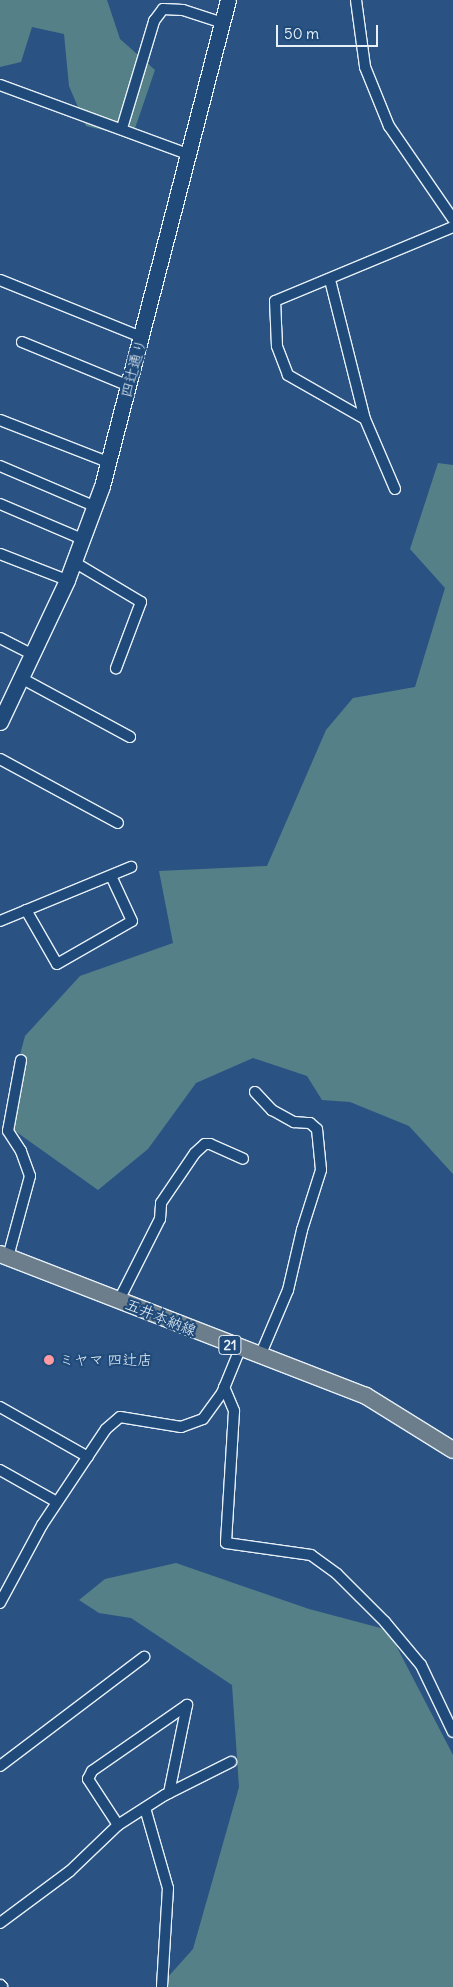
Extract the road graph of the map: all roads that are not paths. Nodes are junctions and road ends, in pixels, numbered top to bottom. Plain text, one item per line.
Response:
1 (228, 0) edge
2 (356, 0) edge
3 (223, 23) junction
4 (0, 84) edge
5 (122, 128) junction
6 (190, 155) junction
7 (453, 219) edge
8 (453, 227) edge
9 (0, 280) edge
10 (330, 280) junction
11 (141, 337) junction
12 (22, 342) dead end
13 (129, 386) junction
14 (365, 419) junction
15 (0, 420) edge
16 (108, 462) junction
17 (0, 466) edge
18 (395, 489) dead end
19 (0, 504) edge
20 (94, 506) junction
21 (82, 539) junction
22 (0, 554) edge
23 (74, 562) junction
24 (68, 580) junction
25 (0, 638) edge
26 (32, 654) junction
27 (116, 668) dead end
28 (21, 678) junction
29 (0, 722) edge
30 (130, 737) dead end
31 (0, 759) edge
32 (118, 823) dead end
33 (131, 867) dead end
34 (111, 876) junction
35 (26, 910) junction
36 (0, 921) edge
37 (21, 1060) dead end
38 (255, 1092) dead end
39 (243, 1159) dead end
40 (4, 1256) edge
41 (119, 1300) junction
42 (240, 1349) junction
43 (260, 1356) junction
44 (224, 1387) junction
45 (0, 1407) edge
46 (453, 1450) edge
47 (88, 1457) junction
48 (0, 1470) edge
49 (57, 1502) junction
50 (0, 1603) edge
51 (144, 1657) dead end
52 (453, 1732) edge
53 (231, 1762) dead end
54 (0, 1766) edge
55 (169, 1793) junction
56 (145, 1808) junction
57 (118, 1826) junction
58 (0, 1922) edge
59 (162, 1987) edge

1 - 3 street, 四辻通り
2 - 7 street
3 - 5 street
3 - 6 street, 四辻通り
4 - 5 street
5 - 6 street
6 - 11 street, 四辻通り
8 - 10 street
9 - 11 street
10 - 14 street
10 - 14 street
11 - 13 street, 四辻通り
12 - 13 street
13 - 16 street, 四辻通り
14 - 18 street
15 - 16 street
16 - 20 street, 四辻通り
17 - 20 street
19 - 21 street
20 - 21 street, 四辻通り
21 - 23 street, 四辻通り
22 - 24 street
23 - 24 street, 四辻通り
23 - 27 street
24 - 26 street, 四辻通り
25 - 26 street
26 - 28 street, 四辻通り
28 - 29 street, 四辻通り
28 - 30 street
31 - 32 street
33 - 34 street
34 - 35 street
34 - 35 street
35 - 36 street
37 - 40 street
38 - 43 street
39 - 41 street
40 - 41 main road, 五井本納線 / 21
41 - 42 main road, 五井本納線 / 21
42 - 43 main road, 五井本納線 / 21
42 - 44 street
43 - 46 main road, 五井本納線 / 21
44 - 47 street
44 - 52 street
45 - 47 street
47 - 49 street
48 - 49 street
49 - 50 street
51 - 54 street
53 - 55 street
55 - 56 street
55 - 57 street
56 - 57 street
56 - 59 street
57 - 58 street

